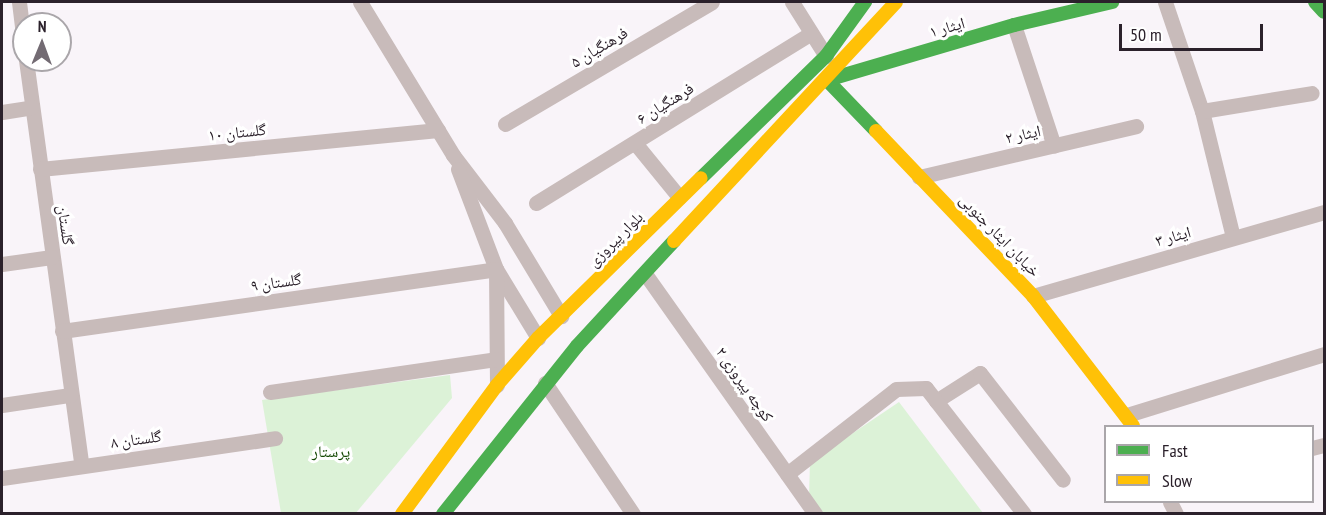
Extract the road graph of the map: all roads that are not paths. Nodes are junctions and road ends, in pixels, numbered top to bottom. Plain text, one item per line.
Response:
1 (360, 2) edge
2 (712, 2) edge
3 (792, 2) edge
4 (866, 2) edge
5 (896, 2) edge
6 (1112, 2) edge
7 (1166, 2) edge
8 (1315, 2) edge
9 (1078, 5) edge
10 (1324, 12) edge
11 (1014, 25) junction
12 (811, 33) junction
13 (826, 56) junction
14 (28, 72) edge
15 (827, 80) junction
16 (1312, 93) dead end
17 (32, 107) junction
18 (1202, 111) junction
19 (2, 112) edge
20 (505, 124) dead end
21 (1136, 126) dead end
22 (438, 130) junction
23 (635, 143) junction
24 (1054, 146) junction
25 (453, 155) junction
26 (40, 169) junction
27 (919, 177) junction
28 (679, 196) junction
29 (536, 203) dead end
30 (1324, 212) edge
31 (1233, 237) junction
32 (52, 257) junction
33 (2, 264) edge
34 (496, 269) junction
35 (646, 275) junction
36 (1033, 296) junction
37 (62, 331) junction
38 (569, 331) junction
39 (538, 338) junction
40 (1324, 354) edge
41 (496, 359) junction
42 (545, 383) junction
43 (497, 384) junction
44 (270, 392) dead end
45 (70, 395) junction
46 (936, 401) junction
47 (2, 405) edge
48 (1130, 421) edge
49 (275, 438) dead end
50 (81, 464) junction
51 (787, 474) junction
52 (2, 478) edge
53 (1063, 480) dead end
54 (402, 513) edge
55 (443, 513) edge
56 (633, 513) edge
57 (815, 513) edge
58 (1024, 513) edge

1 - 22 street
2 - 20 street, فرهنگیان ۵
3 - 12 street
4 - 13 street, بلوار پیروزی
5 - 15 street, بلوار پیروزی
6 - 9 street, ایثار ۱
7 - 18 street
8 - 10 street
9 - 11 street, ایثار ۱
11 - 15 street, ایثار ۱
11 - 24 street
12 - 13 street
12 - 23 street, فرهنگیان ۶
13 - 28 street, بلوار پیروزی
14 - 17 street, گلستان
15 - 27 street, خیابان ایثار جنوبی
15 - 35 street, بلوار پیروزی
16 - 18 street
17 - 19 street
17 - 26 street, گلستان
18 - 31 street
21 - 24 street, ایثار ۲
22 - 25 street
22 - 26 street, گلستان ۱۰
23 - 28 street
23 - 29 street, فرهنگیان ۶
24 - 27 street, ایثار ۲
25 - 34 street
25 - 38 street
26 - 32 street, گلستان
27 - 36 street, خیابان ایثار جنوبی
28 - 38 street, بلوار پیروزی
30 - 31 street, ایثار ۳
31 - 36 street, ایثار ۳
32 - 33 street
32 - 37 street, گلستان
34 - 37 street, گلستان ۹
34 - 39 street
34 - 41 street
35 - 38 street, بلوار پیروزی
35 - 51 street, کوچه پیروزی ۲
36 - 48 street, خیابان ایثار جنوبی
37 - 45 street, گلستان
38 - 39 street
38 - 39 street, بلوار پیروزی
38 - 42 street, بلوار پیروزی
39 - 43 street, بلوار پیروزی
40 - 48 street
41 - 43 street
41 - 44 street
42 - 55 street, بلوار پیروزی
42 - 56 street
43 - 54 street, بلوار پیروزی
45 - 47 street
45 - 50 street, گلستان
46 - 51 street
46 - 53 street
46 - 58 street
49 - 50 street, گلستان ۸
50 - 52 street, گلستان ۸
51 - 57 street, کوچه پیروزی ۲

